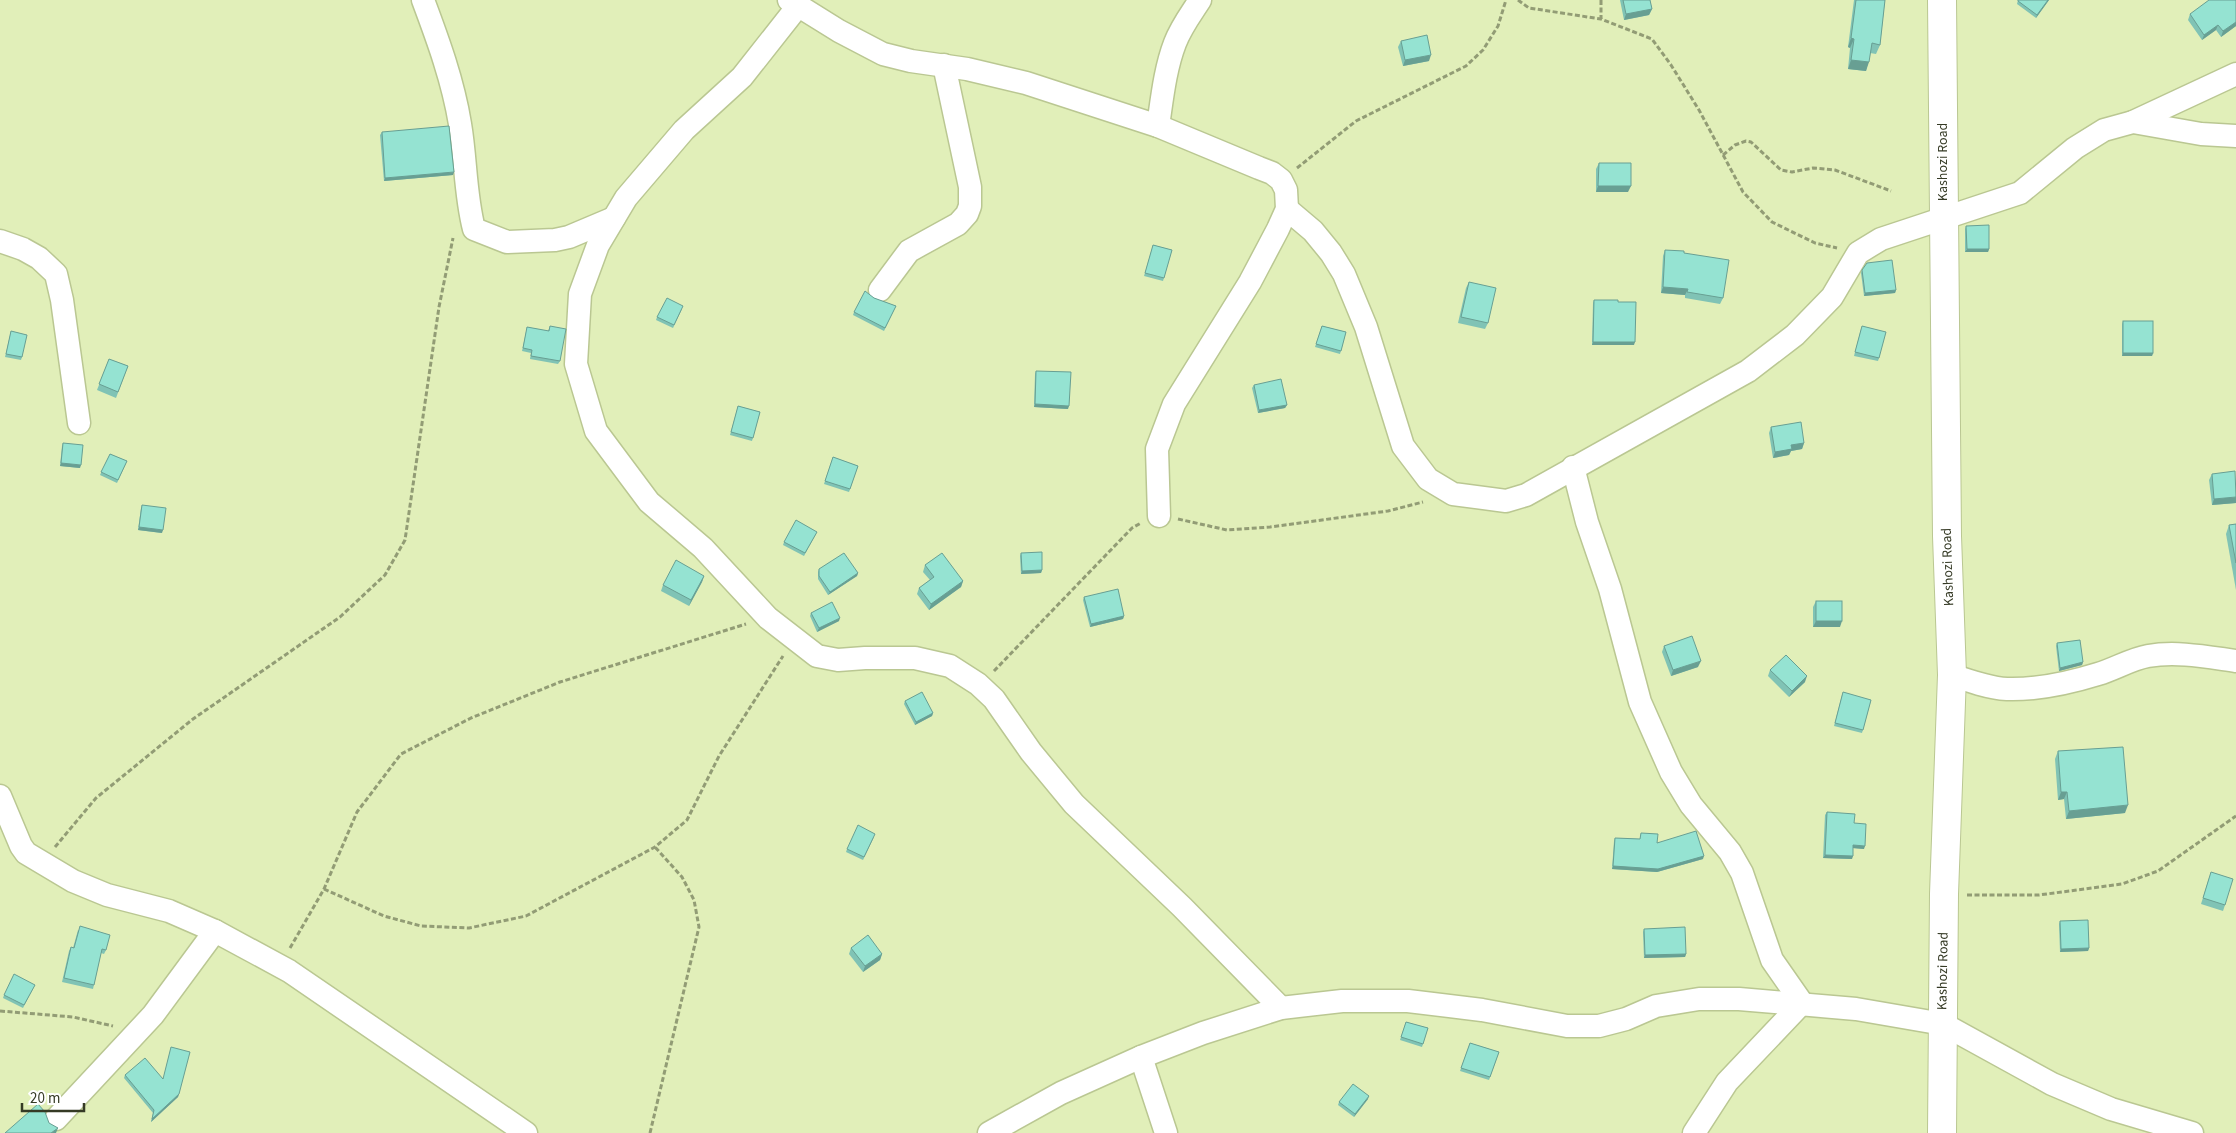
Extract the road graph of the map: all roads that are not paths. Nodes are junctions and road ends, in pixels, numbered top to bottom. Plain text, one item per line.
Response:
1 (423, 0) edge
2 (1200, 0) edge
3 (1942, 0) edge
4 (794, 3) edge
5 (944, 65) junction
6 (2236, 74) edge
7 (2133, 122) junction
8 (1158, 126) junction
9 (2236, 136) edge
10 (1287, 208) junction
11 (614, 218) junction
12 (1944, 219) junction
13 (0, 241) edge
14 (880, 290) dead end
15 (79, 423) dead end
16 (1574, 467) junction
17 (1159, 516) road end
18 (2236, 661) edge
19 (1952, 675) junction
20 (0, 796) edge
21 (215, 931) junction
22 (1802, 1003) junction
23 (1281, 1008) junction
24 (1943, 1024) junction
25 (1141, 1058) junction
26 (56, 1119) dead end
27 (526, 1133) edge
28 (988, 1133) edge
29 (1166, 1133) edge
30 (1694, 1133) edge
31 (1942, 1133) edge
32 (2192, 1133) edge

1 - 11 street
2 - 8 street
3 - 12 main road, Kashozi Road
4 - 5 street
4 - 11 street
5 - 8 street
5 - 14 street
6 - 7 street
7 - 9 street
7 - 12 street
8 - 10 street
10 - 16 street
10 - 17 street
11 - 23 street
12 - 16 street
12 - 19 main road, Kashozi Road
13 - 15 street
16 - 22 street
18 - 19 street
19 - 24 main road, Kashozi Road
20 - 21 street
21 - 26 street
21 - 27 street
22 - 23 street
22 - 24 street
22 - 30 street
23 - 25 street
24 - 31 main road, Kashozi Road
24 - 32 street
25 - 28 street
25 - 29 street

